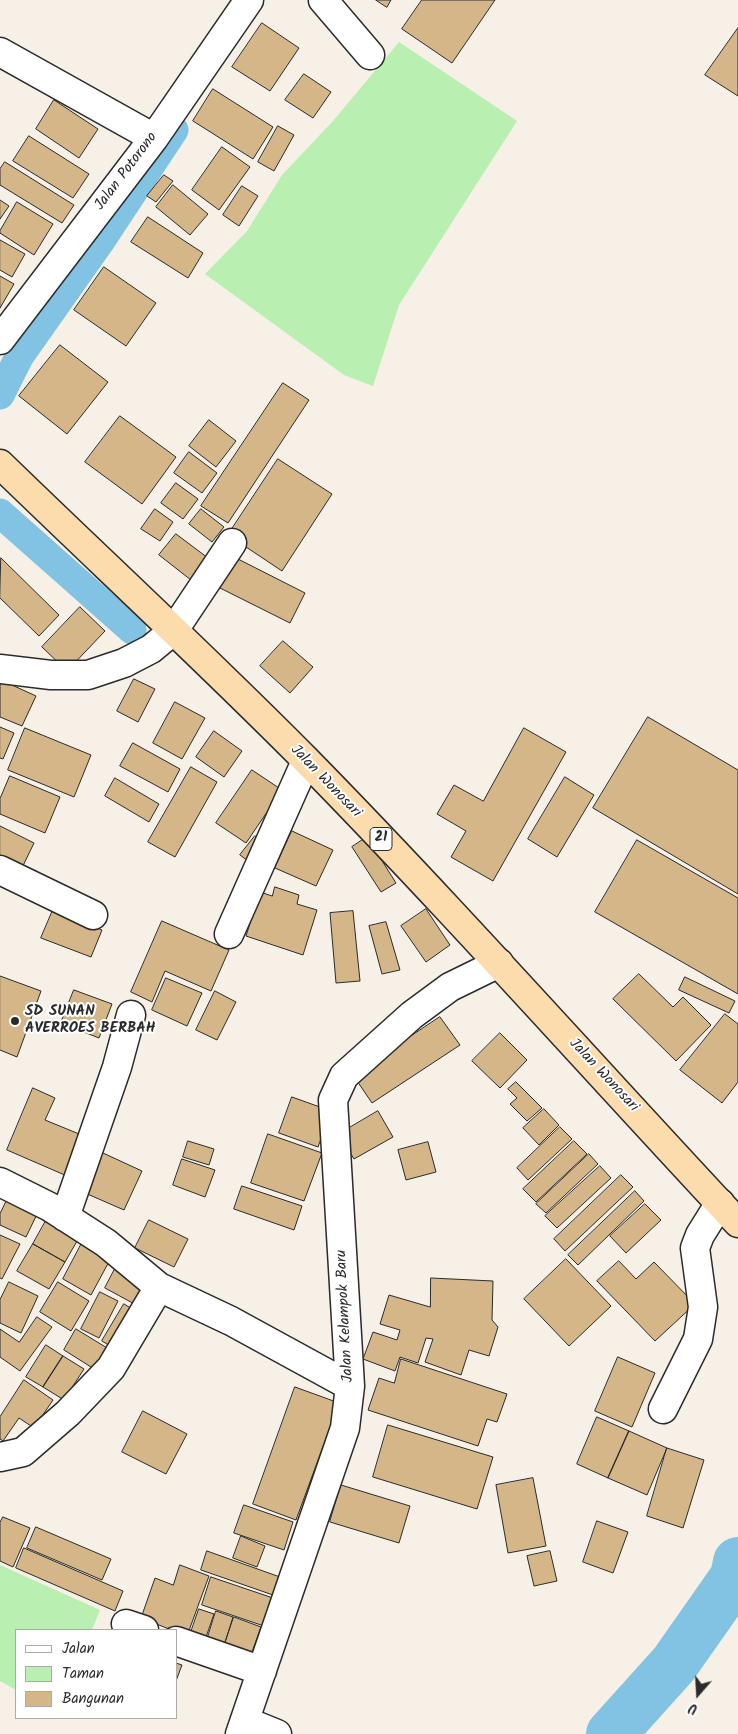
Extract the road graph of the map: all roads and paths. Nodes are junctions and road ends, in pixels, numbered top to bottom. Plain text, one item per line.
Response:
1 (249, 0) edge
2 (323, 0) edge
3 (0, 52) edge
4 (370, 55) dead end
5 (154, 138) junction
6 (0, 340) edge
7 (4, 468) edge
8 (232, 543) dead end
9 (174, 630) junction
10 (0, 669) edge
11 (306, 761) junction
12 (0, 870) edge
13 (94, 915) dead end
14 (229, 934) dead end
15 (499, 963) junction
16 (131, 1014) dead end
17 (0, 1182) edge
18 (720, 1204) junction
19 (65, 1217) junction
20 (738, 1223) edge
21 (159, 1287) junction
22 (350, 1386) junction
23 (664, 1410) dead end
24 (0, 1457) edge
25 (178, 1643) edge
26 (262, 1671) junction
27 (242, 1727) edge
28 (277, 1734) edge

1 - 5 street, Jalan Potorono
2 - 4 street
3 - 5 street
5 - 6 street, Jalan Potorono
7 - 9 highway, Jalan Wonosari / 21
8 - 9 street
9 - 10 street
9 - 11 highway, Jalan Wonosari / 21
11 - 14 street
11 - 15 highway, Jalan Wonosari / 21
12 - 13 street
15 - 18 highway, Jalan Wonosari / 21
15 - 22 street, Jalan Kelampok Baru
16 - 19 street
17 - 19 street
18 - 20 highway, Jalan Wonosari / 21
18 - 23 street
19 - 21 street
21 - 22 street
21 - 24 street
22 - 26 street, Jalan Kelampok Baru
25 - 26 street
26 - 27 street, Jalan Kelampok Baru
27 - 28 street

